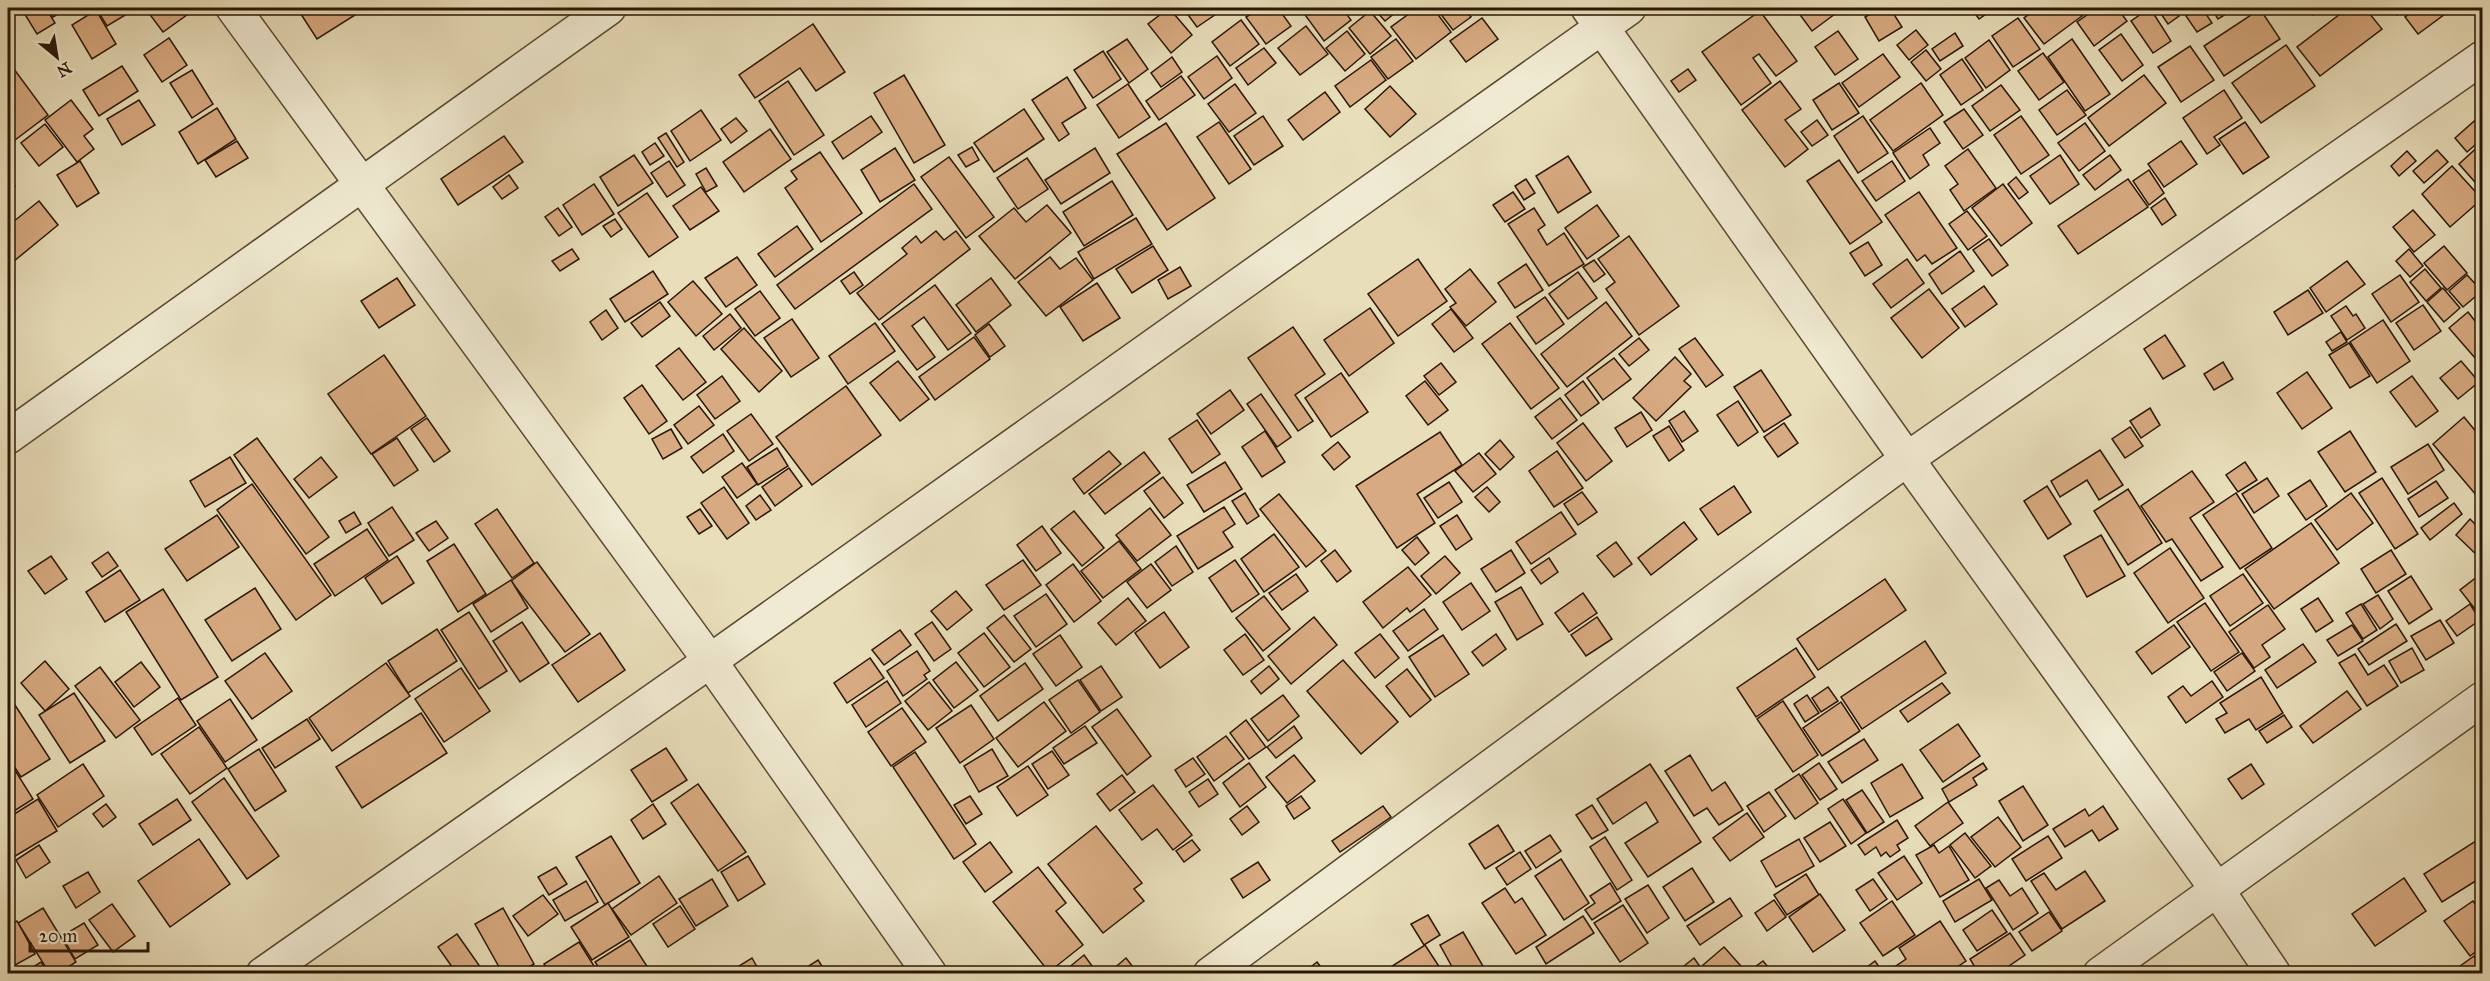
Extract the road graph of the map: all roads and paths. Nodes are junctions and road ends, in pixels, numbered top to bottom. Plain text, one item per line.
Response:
1 (233, 8) edge
2 (609, 8) edge
3 (1629, 8) edge
4 (1595, 18) edge
5 (2482, 58) edge
6 (361, 186) junction
7 (8, 438) edge
8 (1907, 459) junction
9 (710, 661) junction
10 (2482, 699) edge
11 (2218, 891) junction
12 (263, 974) edge
13 (930, 974) edge
14 (1210, 974) edge
15 (2100, 974) edge
16 (2274, 974) edge

1 - 6 street
2 - 6 street
3 - 4 street
4 - 8 street
4 - 9 street
5 - 8 street
6 - 7 street
6 - 9 street
8 - 11 street
8 - 14 street
9 - 12 street
9 - 13 street
10 - 11 street
11 - 15 street
11 - 16 street

